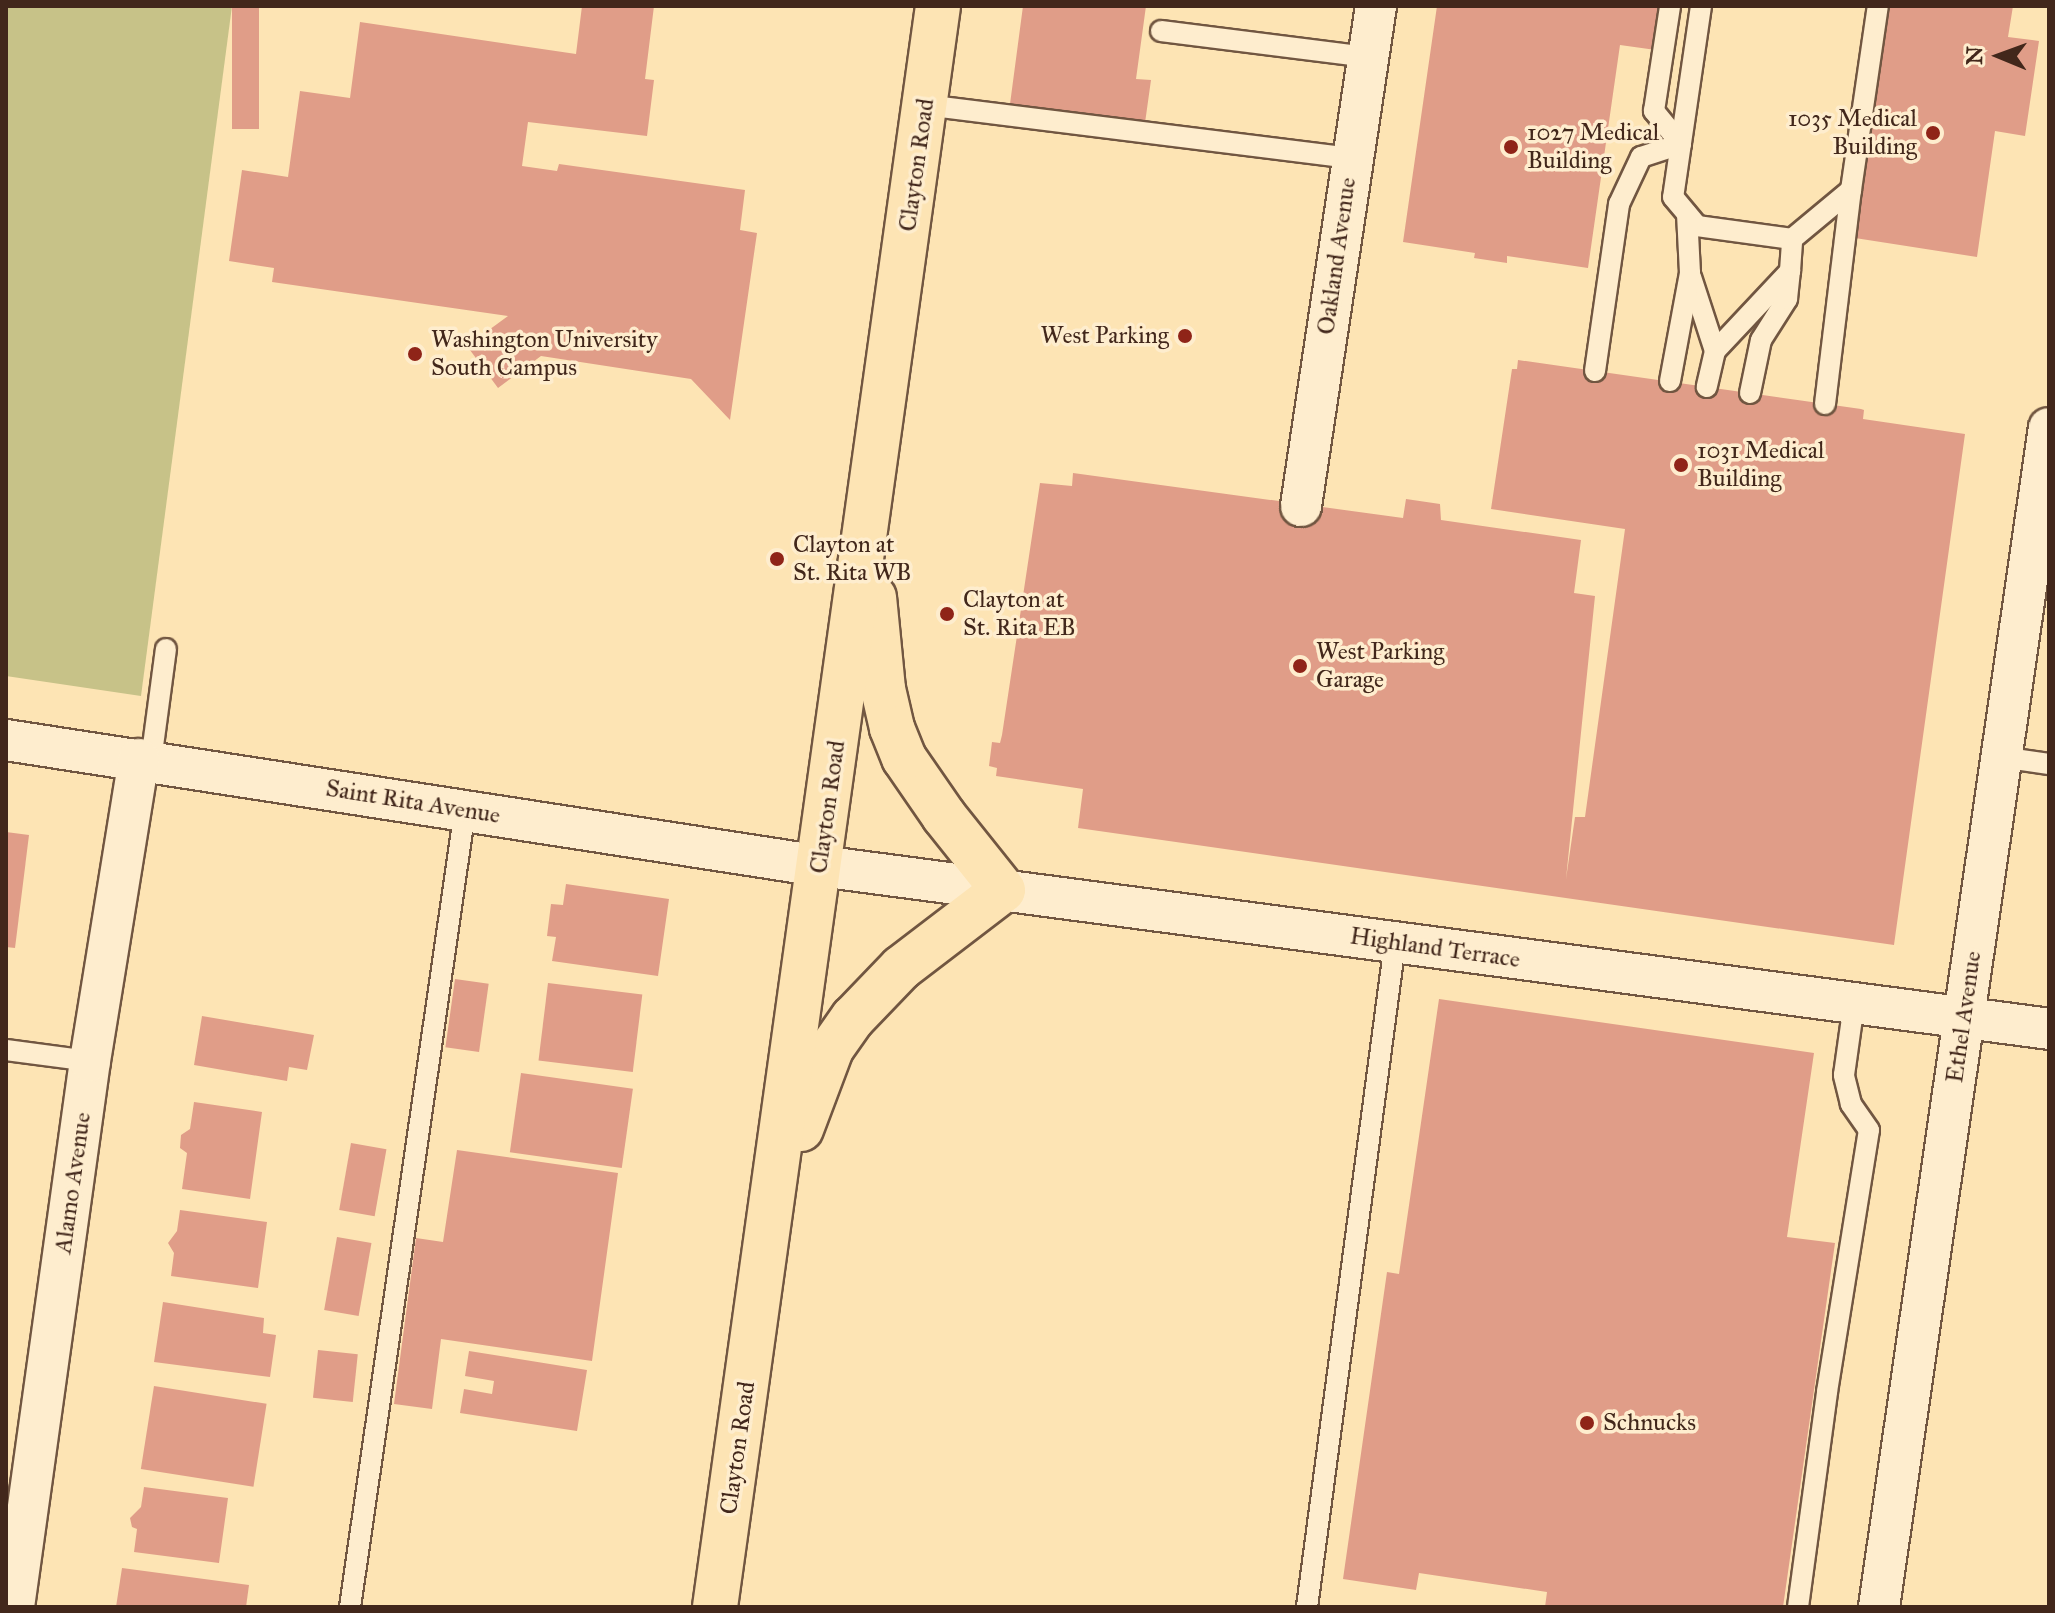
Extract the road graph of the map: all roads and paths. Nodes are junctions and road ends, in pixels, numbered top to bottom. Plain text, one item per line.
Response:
1 (938, 6) edge
2 (1376, 6) edge
3 (1670, 6) edge
4 (1701, 6) edge
5 (1878, 6) edge
6 (1161, 31) dead end
7 (1368, 57) junction
8 (925, 105) junction
9 (1681, 144) junction
10 (1351, 158) junction
11 (1851, 190) junction
12 (1687, 214) junction
13 (1792, 239) junction
14 (1790, 271) junction
15 (1690, 273) junction
16 (1715, 351) junction
17 (1595, 371) dead end
18 (1670, 381) dead end
19 (1707, 387) dead end
20 (1750, 393) dead end
21 (1825, 404) dead end
22 (2049, 428) edge
23 (1301, 506) dead end
24 (869, 512) junction
25 (166, 649) dead end
26 (6, 740) edge
27 (2001, 757) junction
28 (145, 760) junction
29 (2049, 764) edge
30 (465, 810) junction
31 (820, 866) junction
32 (1003, 890) junction
33 (1395, 943) junction
34 (1854, 1004) junction
35 (1964, 1020) junction
36 (2049, 1029) edge
37 (6, 1050) edge
38 (90, 1061) junction
39 (772, 1206) junction
40 (14, 1607) edge
41 (350, 1607) edge
42 (715, 1607) edge
43 (1307, 1607) edge
44 (1798, 1607) edge
45 (1879, 1607) edge

1 - 8 main road, Clayton Road
2 - 7 street, Oakland Avenue
3 - 9 lane
4 - 9 lane
5 - 11 lane
6 - 7 lane
7 - 10 street, Oakland Avenue
8 - 10 lane
8 - 24 main road, Clayton Road
9 - 12 lane
9 - 17 lane
10 - 23 street, Oakland Avenue
11 - 13 lane
11 - 21 lane
12 - 13 lane
12 - 15 lane
13 - 14 lane
14 - 16 lane
14 - 20 lane
15 - 16 lane
15 - 18 lane
16 - 19 lane
22 - 27 street, Ethel Avenue
24 - 31 main road, Clayton Road
24 - 32 main road
25 - 28 lane
26 - 28 street, Saint Rita Avenue
27 - 29 lane
27 - 35 street, Ethel Avenue
28 - 30 street, Saint Rita Avenue
28 - 38 street, Alamo Avenue
30 - 31 street, Saint Rita Avenue
30 - 41 lane
31 - 32 street, Highland Terrace
31 - 39 main road, Clayton Road
32 - 33 street, Highland Terrace
32 - 39 main road
33 - 34 street, Highland Terrace
33 - 43 lane
34 - 35 street, Highland Terrace
34 - 44 lane
35 - 36 street, Highland Terrace
35 - 45 street, Ethel Avenue
37 - 38 lane
38 - 40 street, Alamo Avenue
39 - 42 main road, Clayton Road

